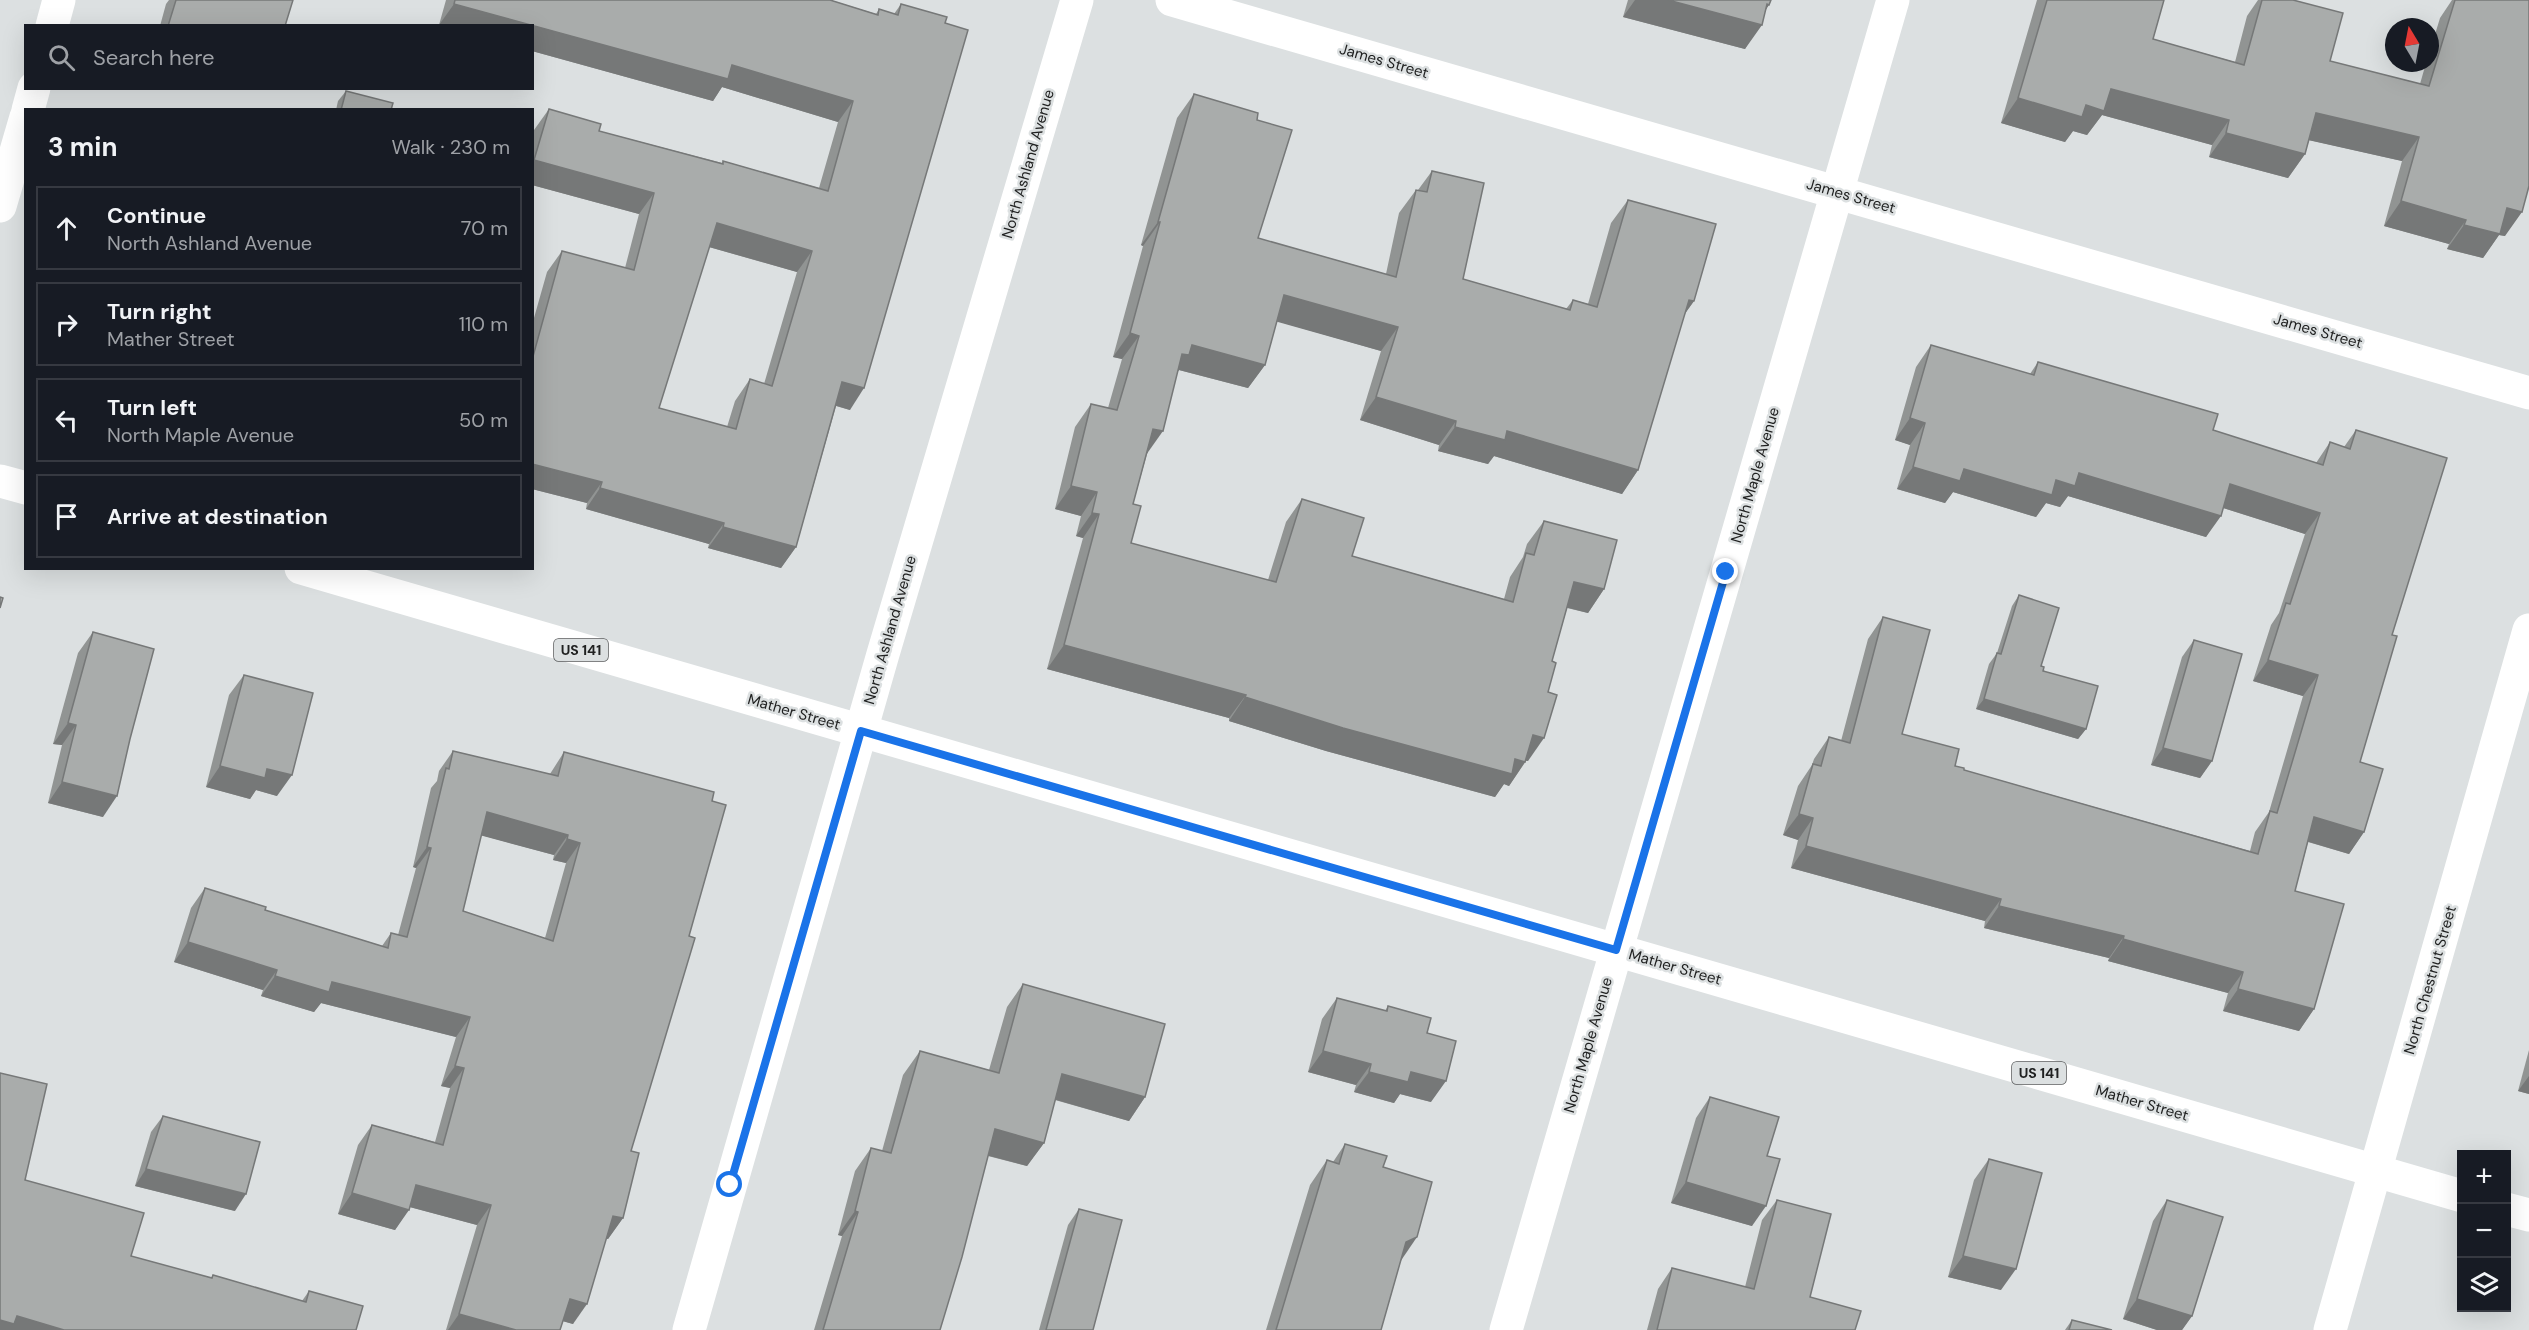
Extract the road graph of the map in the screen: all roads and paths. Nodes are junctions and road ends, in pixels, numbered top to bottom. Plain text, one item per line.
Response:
1 (59, 0) edge
2 (1077, 0) edge
3 (1172, 0) edge
4 (1893, 0) edge
5 (53, 24) edge
6 (33, 90) edge
7 (29, 108) edge
8 (24, 124) edge
9 (1838, 192) junction
10 (0, 206) edge
11 (2529, 393) edge
12 (0, 481) edge
13 (24, 487) edge
14 (308, 570) edge
15 (2529, 630) edge
16 (861, 731) junction
17 (1616, 950) junction
18 (2376, 1171) junction
19 (2457, 1195) edge
20 (2511, 1210) edge
21 (2529, 1215) edge
22 (689, 1330) edge
23 (1506, 1330) edge
24 (2330, 1330) edge

1 - 5 street
2 - 16 street, North Ashland Avenue
3 - 9 street, James Street
4 - 9 street, North Maple Avenue
6 - 7 street
8 - 10 street
9 - 11 street, James Street
9 - 17 street, North Maple Avenue
12 - 13 street
14 - 16 street, Mather Street / US 141
15 - 18 street, North Chestnut Street
16 - 17 street, Mather Street / US 141
16 - 22 street, North Ashland Avenue
17 - 18 street, Mather Street / US 141
17 - 23 street, North Maple Avenue
18 - 19 street, Mather Street / US 141
18 - 24 street, North Chestnut Street
20 - 21 street

